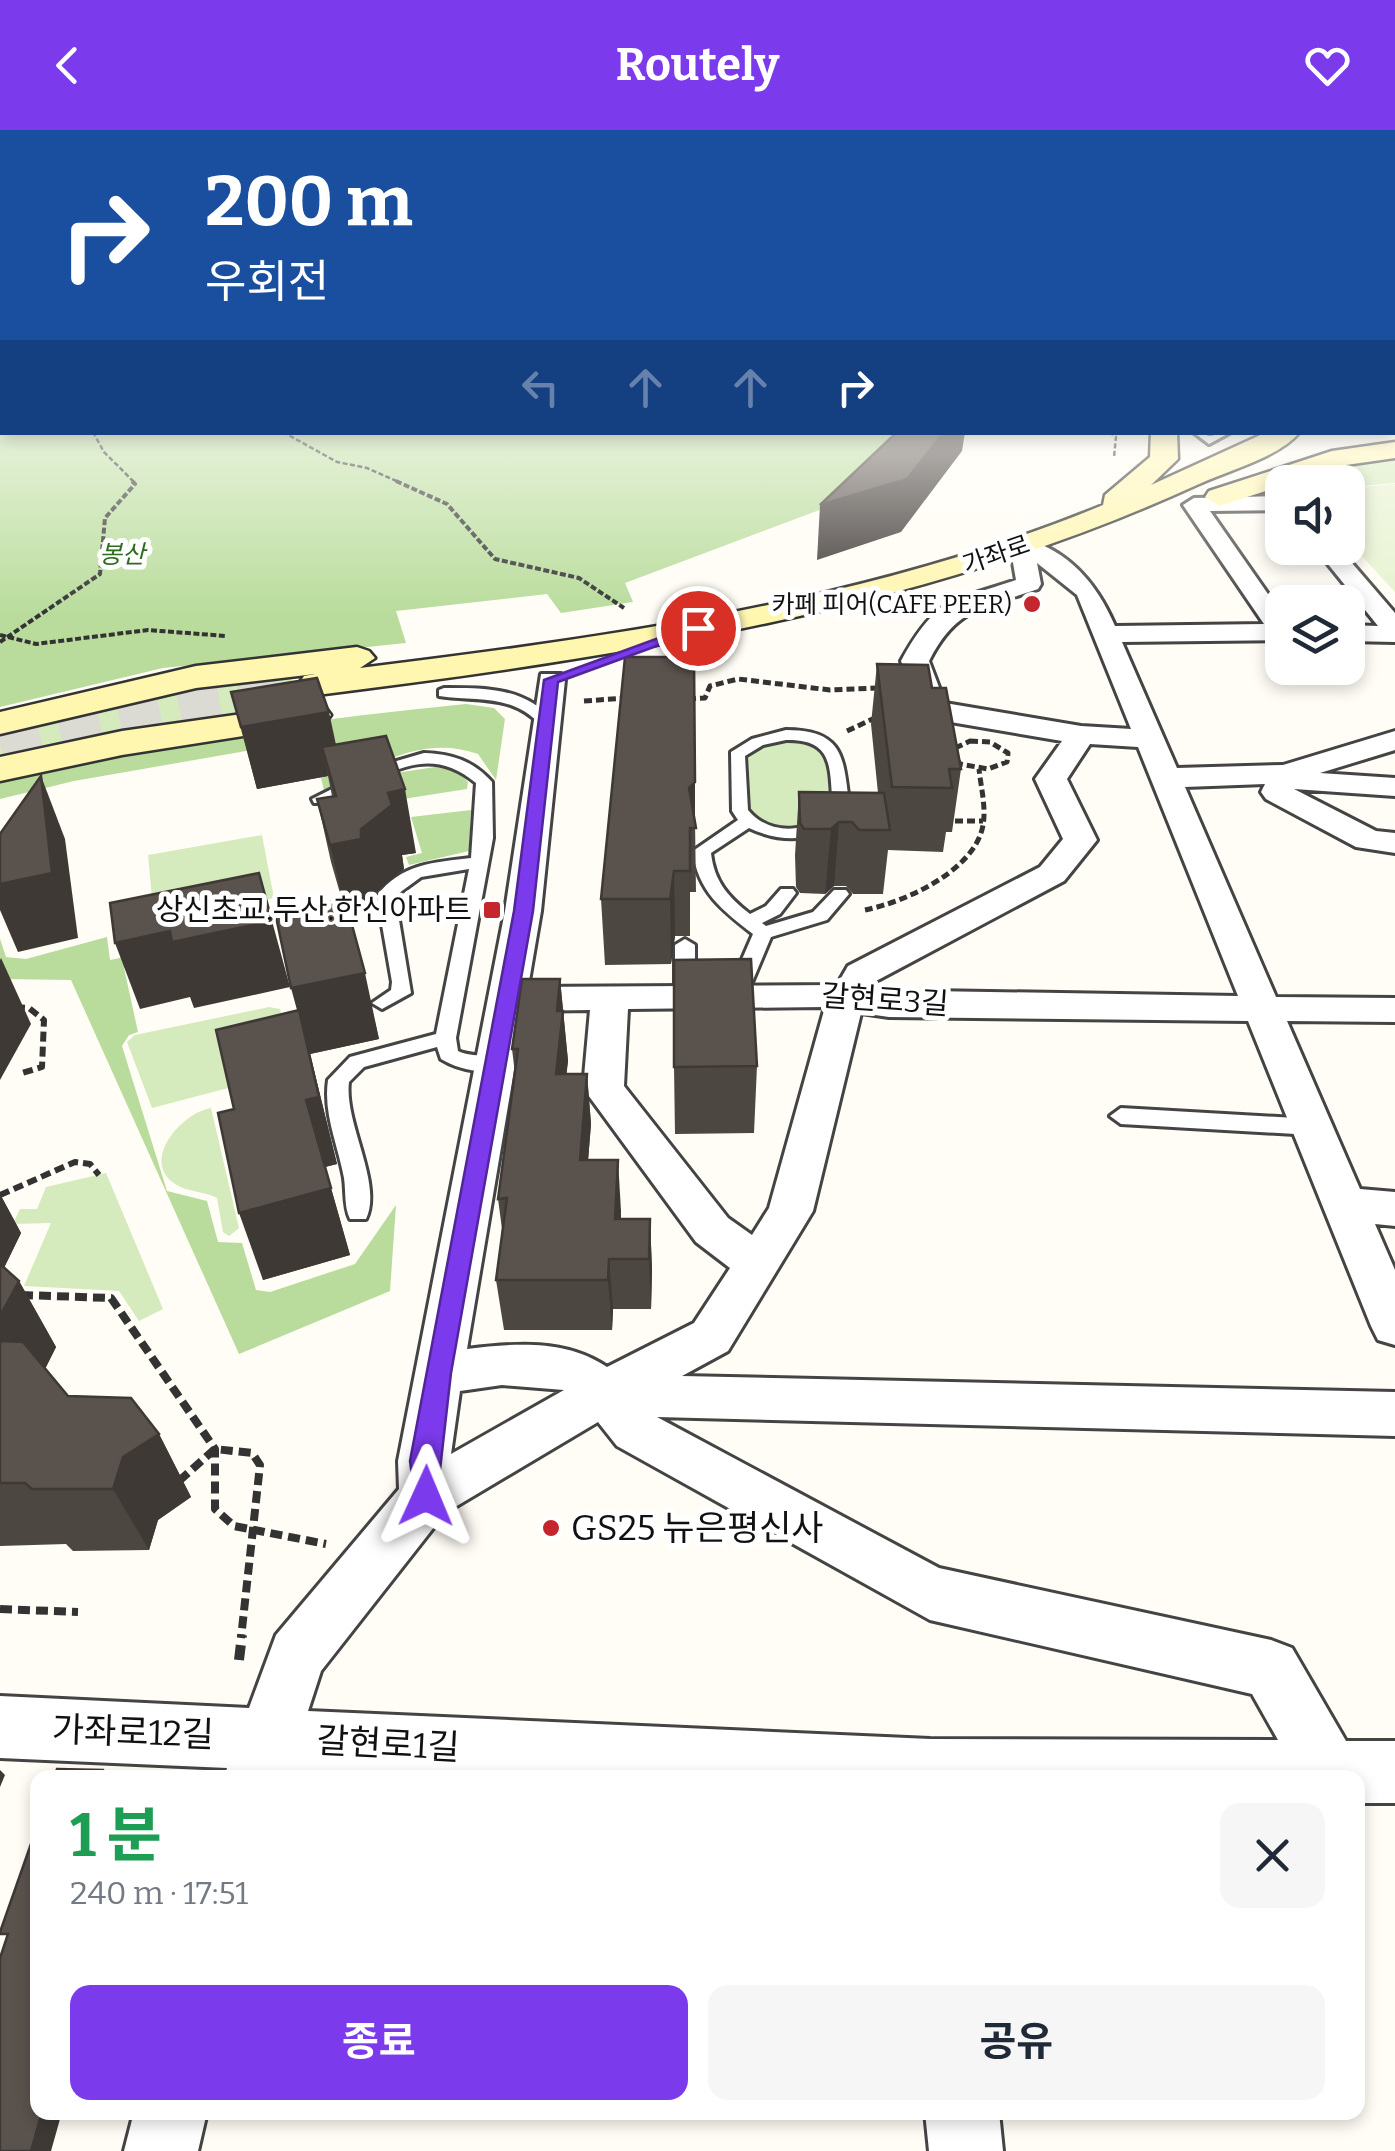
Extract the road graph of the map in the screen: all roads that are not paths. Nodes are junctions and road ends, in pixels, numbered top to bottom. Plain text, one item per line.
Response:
1 (1164, 435) edge
2 (1280, 435) edge
3 (1359, 435) edge
4 (1395, 450) edge
5 (1139, 502) junction
6 (1265, 503) edge
7 (1194, 505) junction
8 (1022, 545) junction
9 (1341, 565) edge
10 (1265, 607) edge
11 (698, 628) junction
12 (1265, 632) edge
13 (1395, 632) edge
14 (1365, 633) edge
15 (1106, 634) junction
16 (317, 684) tunnel mouth
17 (558, 702) junction
18 (0, 724) edge
19 (1081, 735) junction
20 (1151, 739) junction
21 (1395, 740) edge
22 (0, 769) edge
23 (1285, 774) junction
24 (1167, 778) junction
25 (1395, 786) edge
26 (320, 799) edge
27 (748, 821) junction
28 (1395, 843) edge
29 (479, 862) junction
30 (788, 893) dead end
31 (840, 894) edge
32 (756, 928) junction
33 (685, 944) dead end
34 (737, 995) junction
35 (686, 996) junction
36 (610, 997) junction
37 (508, 999) junction
38 (848, 999) junction
39 (382, 1004) dead end
40 (1262, 1008) junction
41 (1395, 1010) edge
42 (446, 1038) junction
43 (494, 1064) junction
44 (1121, 1116) dead end
45 (1312, 1128) junction
46 (1344, 1204) junction
47 (1395, 1209) edge
48 (358, 1214) dead end
49 (758, 1264) junction
50 (1395, 1326) edge
51 (438, 1373) junction
52 (606, 1392) junction
53 (1395, 1414) edge
54 (426, 1496) junction
55 (0, 1727) edge
56 (251, 1750) edge
57 (817, 1770) edge
58 (1328, 1770) edge
59 (1365, 1772) edge
60 (1395, 1772) edge
61 (169, 2120) edge
62 (963, 2120) edge
63 (161, 2151) edge
64 (966, 2151) edge

1 - 8 main road
2 - 5 main road, 가좌로
3 - 5 main road, 가좌로
4 - 7 main road
5 - 8 main road, 가좌로
6 - 7 street
7 - 8 main road
7 - 10 street
8 - 11 main road, 가좌로
8 - 15 street
8 - 19 street
9 - 13 street
11 - 16 main road, 가좌로
11 - 17 main road
11 - 18 main road
12 - 15 street
13 - 14 street
15 - 20 street
17 - 22 main road
17 - 37 street
19 - 20 street
19 - 38 street
20 - 24 street
21 - 23 street
23 - 24 street
23 - 25 street
23 - 28 street
24 - 40 street
26 - 29 lane
27 - 27 lane
27 - 32 lane
29 - 39 lane
29 - 42 lane
30 - 32 lane
31 - 32 lane
32 - 34 lane
33 - 35 lane
34 - 35 street, 갈현로3길
34 - 38 street, 갈현로3길
35 - 36 street, 갈현로3길
36 - 37 street, 갈현로3길
36 - 49 street
37 - 43 street
38 - 40 street, 갈현로3길
38 - 49 street
40 - 41 street, 갈현로3길
40 - 45 street
42 - 43 lane
42 - 48 lane
43 - 51 street
44 - 45 lane
45 - 46 street
46 - 47 street
46 - 50 street
49 - 52 street
51 - 52 street
51 - 54 street
52 - 53 street
52 - 54 street
52 - 58 street
54 - 56 street, 갈현로1길
55 - 56 street, 가좌로12길
56 - 57 street, 갈현로1길
59 - 60 street, 갈현로1길
61 - 63 street
62 - 64 street

